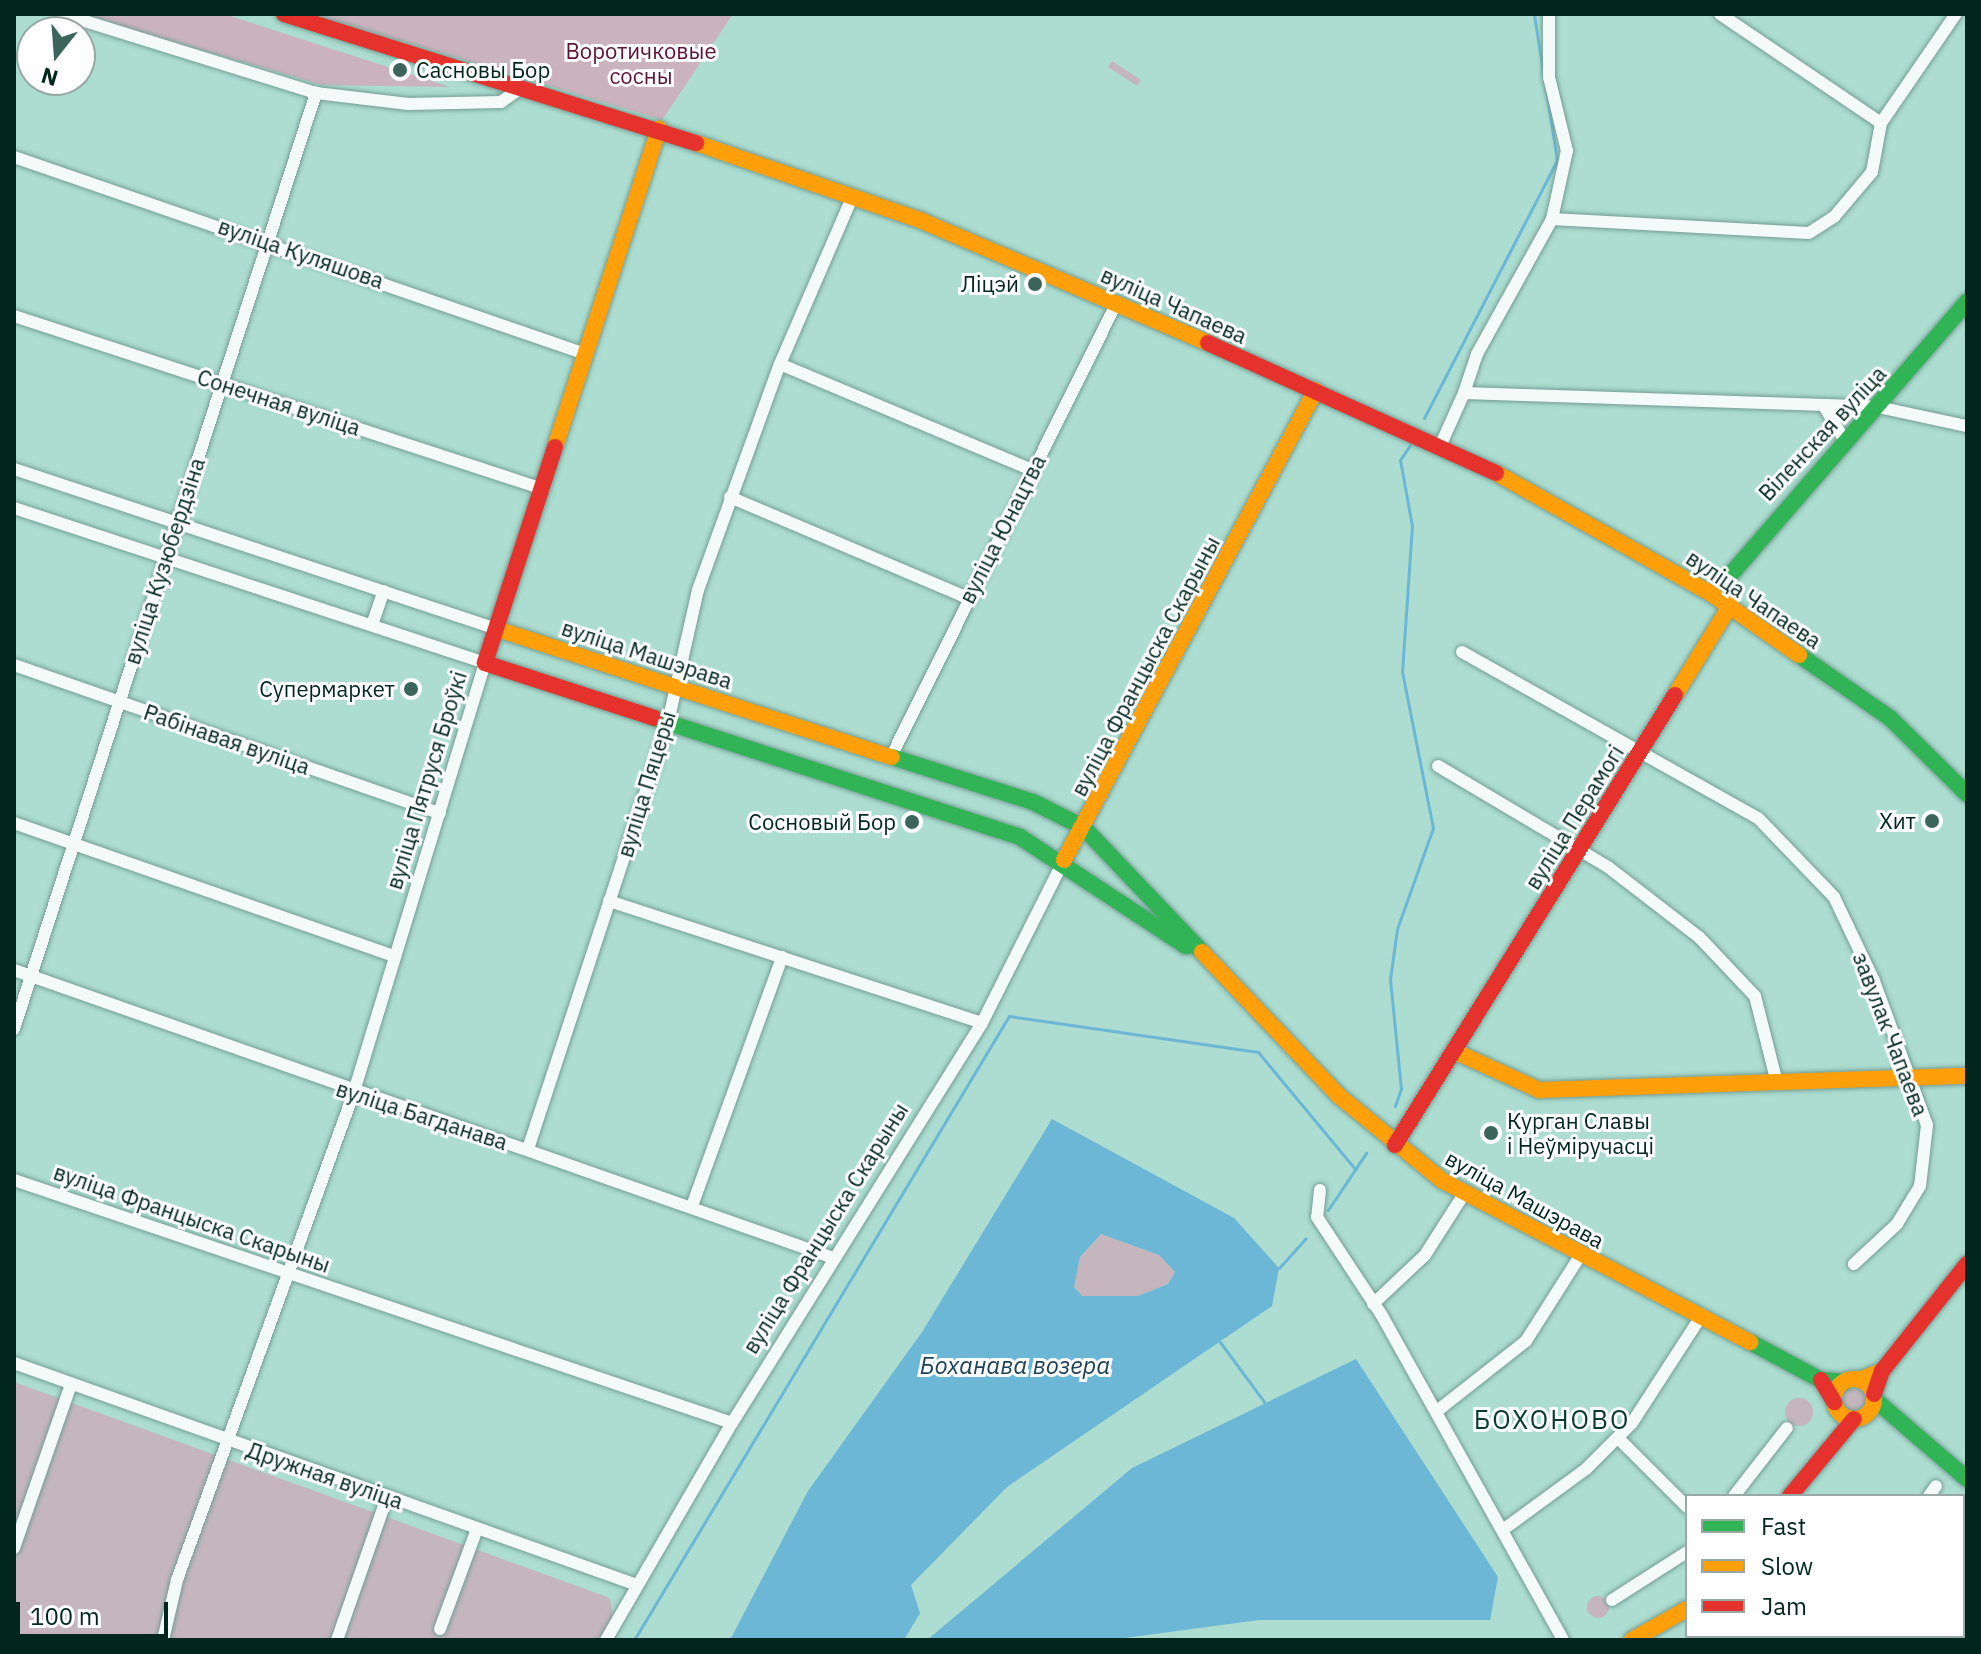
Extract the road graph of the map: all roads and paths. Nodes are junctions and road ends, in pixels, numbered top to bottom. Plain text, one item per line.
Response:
1 (62, 14) edge
2 (284, 14) edge
3 (1549, 14) edge
4 (1720, 14) edge
5 (1956, 14) edge
6 (518, 90) junction
7 (316, 93) junction
8 (1881, 123) junction
9 (659, 129) junction
10 (14, 157) edge
11 (852, 198) junction
12 (1552, 219) junction
13 (269, 240) junction
14 (1967, 302) edge
15 (1116, 304) junction
16 (14, 316) edge
17 (585, 354) junction
18 (780, 364) junction
19 (222, 383) junction
20 (1316, 390) junction
21 (1464, 393) junction
22 (1824, 406) junction
23 (1878, 407) junction
24 (1967, 426) edge
25 (1845, 441) junction
26 (1442, 442) junction
27 (14, 469) edge
28 (1032, 470) junction
29 (543, 489) junction
30 (730, 497) junction
31 (14, 508) edge
32 (177, 523) junction
33 (165, 557) junction
34 (384, 591) junction
35 (1713, 595) junction
36 (966, 597) junction
37 (1730, 606) junction
38 (372, 625) junction
39 (497, 629) junction
40 (1462, 652) dead end
41 (485, 663) junction
42 (14, 665) edge
43 (672, 684) junction
44 (117, 700) junction
45 (668, 722) junction
46 (1641, 750) junction
47 (892, 755) junction
48 (1438, 766) dead end
49 (1967, 794) edge
50 (440, 813) junction
51 (14, 823) edge
52 (1083, 827) junction
53 (69, 843) junction
54 (1579, 850) junction
55 (1064, 860) junction
56 (609, 901) junction
57 (393, 956) junction
58 (782, 957) junction
59 (1214, 965) junction
60 (14, 970) edge
61 (29, 975) junction
62 (982, 1023) junction
63 (14, 1029) edge
64 (1454, 1051) junction
65 (1967, 1076) edge
66 (1907, 1077) junction
67 (1777, 1083) junction
68 (353, 1095) junction
69 (1395, 1145) junction
70 (528, 1149) junction
71 (14, 1180) edge
72 (1320, 1190) dead end
73 (1464, 1194) junction
74 (692, 1206) junction
75 (1580, 1256) junction
76 (831, 1257) junction
77 (1854, 1264) dead end
78 (1967, 1264) edge
79 (291, 1276) junction
80 (1373, 1304) junction
81 (1702, 1315) junction
82 (14, 1363) edge
83 (1882, 1371) junction
84 (1821, 1380) junction
85 (1852, 1381) junction
86 (71, 1384) junction
87 (1874, 1397) junction
88 (1835, 1404) junction
89 (1437, 1411) junction
90 (1857, 1419) junction
91 (732, 1423) junction
92 (1787, 1428) dead end
93 (1903, 1430) junction
94 (1834, 1435) junction
95 (1618, 1438) junction
96 (232, 1442) junction
97 (1967, 1479) edge
98 (1736, 1494) edge
99 (1791, 1494) edge
100 (387, 1497) junction
101 (1685, 1505) edge
102 (477, 1529) junction
103 (1504, 1529) junction
104 (14, 1548) edge
105 (1685, 1553) edge
106 (637, 1585) junction
107 (1612, 1600) dead end
108 (1685, 1610) edge
109 (440, 1629) dead end
110 (163, 1640) edge
111 (337, 1640) edge
112 (606, 1640) edge
113 (1563, 1640) edge
114 (1632, 1640) edge

1 - 7 street
2 - 6 street, вуліца Чапаева
3 - 12 street
4 - 8 street
5 - 8 street
6 - 7 street
6 - 9 street, вуліца Чапаева
7 - 13 street, вуліца Кузюбердзіна
8 - 12 street
9 - 11 street, вуліца Чапаева
9 - 17 street, вуліца Пятруся Броўкі
10 - 13 street, вуліца Куляшова
11 - 15 street, вуліца Чапаева
11 - 18 street, вуліца Пяцеры
12 - 21 street
13 - 17 street, вуліца Куляшова
13 - 19 street, вуліца Кузюбердзіна
14 - 23 street, Віленская вуліца
15 - 20 street, вуліца Чапаева
15 - 28 street, вуліца Юнацтва
16 - 19 street, Сонечная вуліца
17 - 29 street, вуліца Пятруся Броўкі
18 - 28 street
18 - 30 street, вуліца Пяцеры
19 - 29 street, Сонечная вуліца
19 - 32 street, вуліца Кузюбердзіна
20 - 26 street, вуліца Чапаева
20 - 52 street, вуліца Францыска Скарыны
21 - 22 street
21 - 26 street
22 - 23 street
22 - 25 street
23 - 24 street
23 - 25 street, Віленская вуліца
25 - 35 street, Віленская вуліца
26 - 35 street, вуліца Чапаева
27 - 32 street, вуліца Машэрава
28 - 36 street, вуліца Юнацтва
29 - 39 street, вуліца Пятруся Броўкі
30 - 36 street
30 - 43 street, вуліца Пяцеры
31 - 33 street, вуліца Машэрава
32 - 33 street, вуліца Кузюбердзіна
32 - 34 street, вуліца Машэрава
33 - 38 street, вуліца Машэрава
33 - 44 street, вуліца Кузюбердзіна
34 - 38 street
34 - 39 street, вуліца Машэрава
35 - 37 street, вуліца Чапаева
36 - 47 street, вуліца Юнацтва
37 - 46 street, вуліца Перамогі
37 - 49 street, вуліца Чапаева
38 - 41 street, вуліца Машэрава
39 - 41 street, вуліца Пятруся Броўкі
39 - 43 street, вуліца Машэрава
40 - 46 street, завулак Чапаева
41 - 45 street, вуліца Машэрава
41 - 50 street, вуліца Пятруся Броўкі
42 - 44 street, Рабінавая вуліца
43 - 45 street, вуліца Пяцеры
43 - 47 street, вуліца Машэрава
44 - 50 street, Рабінавая вуліца
44 - 53 street, вуліца Кузюбердзіна
45 - 55 street, вуліца Машэрава
45 - 56 street, вуліца Пяцеры
46 - 54 street, вуліца Перамогі
46 - 66 street, завулак Чапаева
47 - 52 street, вуліца Машэрава
48 - 54 street
50 - 57 street, вуліца Пятруся Броўкі
51 - 53 street
52 - 55 street, вуліца Францыска Скарыны
52 - 59 street, вуліца Машэрава
53 - 57 street
53 - 61 street, вуліца Кузюбердзіна
54 - 64 street, вуліца Перамогі
54 - 67 street
55 - 59 street, вуліца Машэрава
55 - 62 street, вуліца Францыска Скарыны
56 - 58 street
56 - 70 street, вуліца Пяцеры
57 - 68 street, вуліца Пятруся Броўкі
58 - 62 street
58 - 74 street
59 - 69 street, вуліца Машэрава
60 - 61 street, вуліца Багданава
61 - 63 street, вуліца Кузюбердзіна
61 - 68 street, вуліца Багданава
62 - 76 street, вуліца Францыска Скарыны
64 - 67 street
64 - 69 street, вуліца Перамогі
65 - 66 street
66 - 67 street
66 - 77 street, завулак Чапаева
68 - 70 street, вуліца Багданава
68 - 79 street, вуліца Пятруся Броўкі
69 - 73 street, вуліца Машэрава
70 - 74 street, вуліца Багданава
71 - 79 street, вуліца Францыска Скарыны
72 - 80 street
73 - 75 street, вуліца Машэрава
73 - 80 street
74 - 76 street, вуліца Багданава
75 - 81 street, вуліца Машэрава
75 - 89 street
76 - 91 street, вуліца Францыска Скарыны
78 - 83 street
79 - 91 street, вуліца Францыска Скарыны
79 - 96 street, вуліца Пятруся Броўкі
80 - 89 street
81 - 84 street, вуліца Машэрава
81 - 95 street
82 - 86 street, Дружная вуліца
83 - 85 street
83 - 87 street
84 - 85 street, вуліца Машэрава
84 - 88 street
85 - 87 street
85 - 88 street
86 - 96 street, Дружная вуліца
86 - 104 street
87 - 90 street
87 - 93 street
88 - 90 street
88 - 94 street
89 - 103 street
90 - 93 street
90 - 94 street
91 - 106 street
92 - 98 street
93 - 97 street
94 - 99 street
95 - 101 street
95 - 103 street
96 - 100 street, Дружная вуліца
96 - 110 street, вуліца Пятруся Броўкі
100 - 102 street, Дружная вуліца
100 - 111 street
102 - 106 street, Дружная вуліца
102 - 109 street
103 - 113 street
105 - 107 street
106 - 112 street
108 - 114 street

